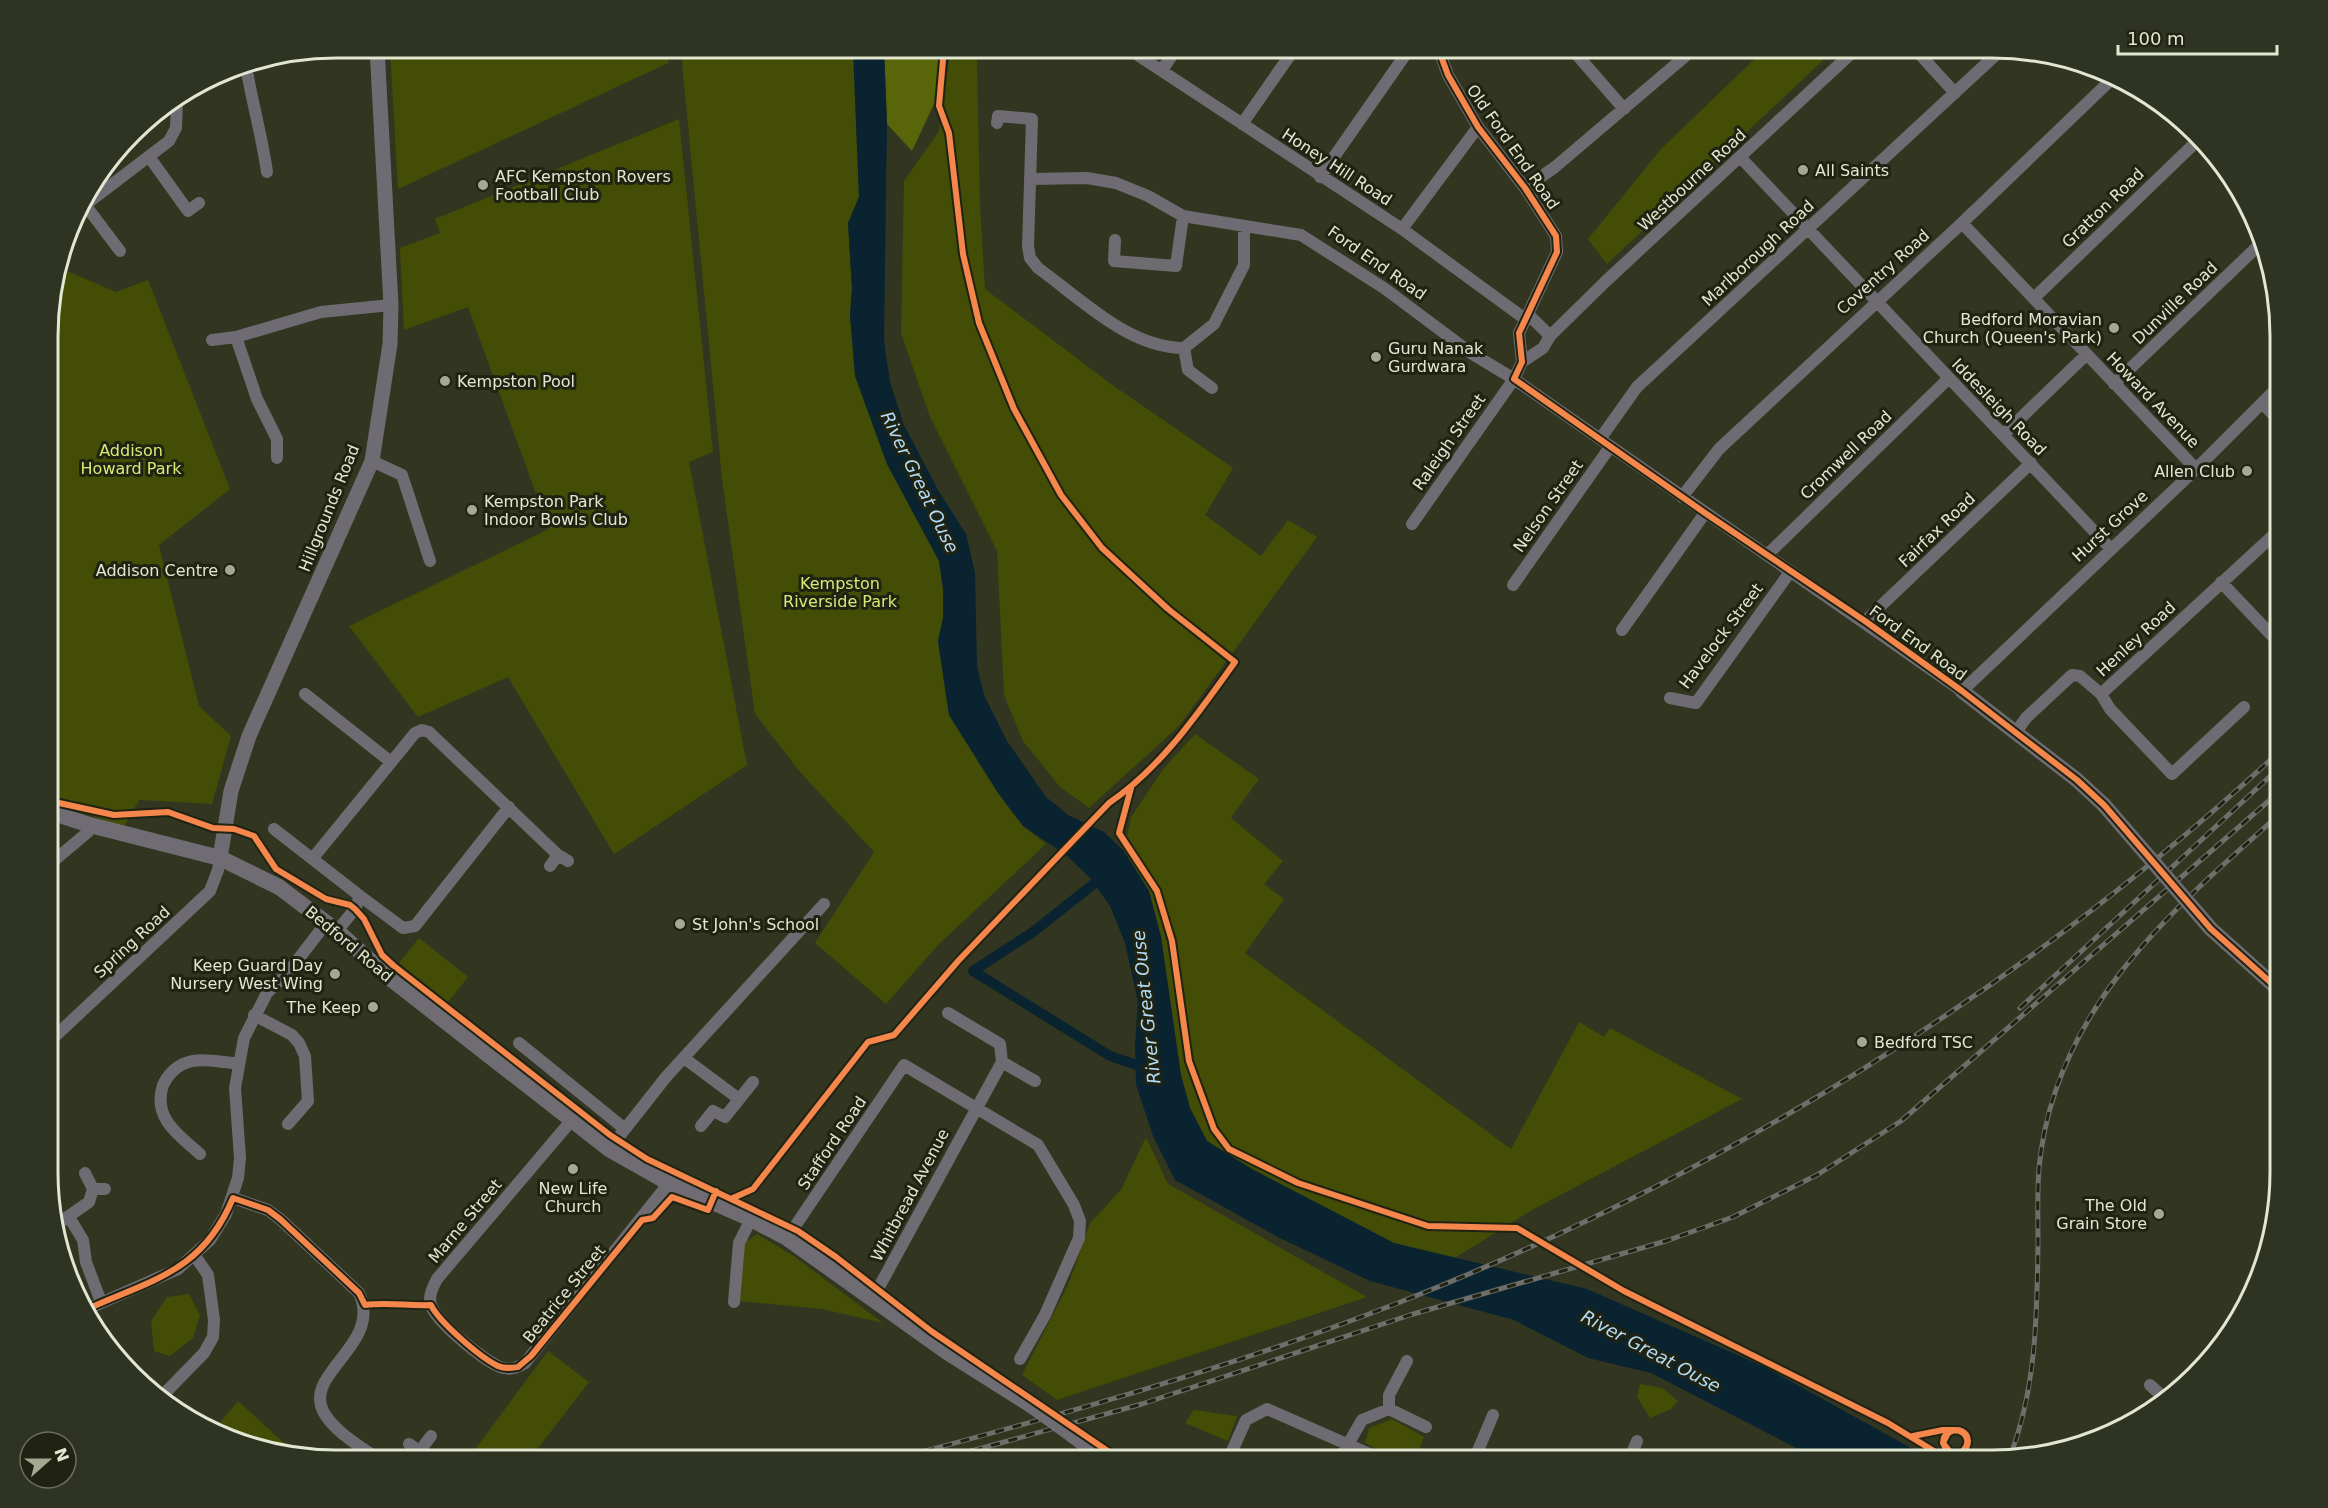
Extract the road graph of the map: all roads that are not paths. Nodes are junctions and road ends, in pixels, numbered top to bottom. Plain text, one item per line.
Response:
1 (376, 58) edge
2 (1143, 58) edge
3 (1170, 58) edge
4 (1287, 58) edge
5 (1403, 58) edge
6 (1442, 58) edge
7 (1580, 58) edge
8 (1683, 58) edge
9 (1847, 58) edge
10 (1923, 58) edge
11 (1992, 58) edge
12 (1162, 70) junction
13 (247, 73) edge
14 (2107, 84) edge
15 (1955, 93) junction
16 (177, 108) edge
17 (1624, 109) junction
18 (997, 123) dead end
19 (1242, 124) junction
20 (1478, 127) junction
21 (2193, 145) edge
22 (150, 158) junction
23 (1742, 158) junction
24 (267, 172) dead end
25 (1320, 177) junction
26 (1030, 178) junction
27 (1525, 188) junction
28 (98, 194) edge
29 (199, 203) dead end
30 (89, 210) edge
31 (1183, 216) junction
32 (1962, 223) junction
33 (1244, 228) junction
34 (1809, 228) junction
35 (1402, 229) junction
36 (1115, 240) dead end
37 (2255, 248) edge
38 (120, 251) dead end
39 (2034, 298) junction
40 (1875, 301) junction
41 (390, 305) junction
42 (1527, 316) junction
43 (1550, 336) junction
44 (236, 337) junction
45 (212, 340) dead end
46 (1184, 348) junction
47 (2086, 355) junction
48 (1522, 362) junction
49 (1514, 378) junction
50 (1948, 379) junction
51 (2114, 384) junction
52 (1212, 388) dead end
53 (2270, 395) edge
54 (2262, 403) junction
55 (2270, 411) edge
56 (2004, 434) junction
57 (1605, 443) junction
58 (277, 458) dead end
59 (372, 461) junction
60 (2031, 463) junction
61 (2196, 469) junction
62 (1682, 497) junction
63 (1705, 513) junction
64 (1412, 524) dead end
65 (2270, 538) edge
66 (2110, 548) junction
67 (1767, 555) junction
68 (430, 561) dead end
69 (1790, 572) junction
70 (2221, 582) junction
71 (1513, 585) dead end
72 (1865, 621) junction
73 (1622, 630) dead end
74 (2270, 634) edge
75 (1962, 691) junction
76 (305, 694) dead end
77 (2101, 694) junction
78 (1670, 698) dead end
79 (2244, 707) dead end
80 (2016, 732) junction
81 (391, 762) junction
82 (509, 807) junction
83 (58, 815) edge
84 (90, 825) junction
85 (274, 829) dead end
86 (58, 857) edge
87 (220, 858) junction
88 (313, 858) junction
89 (550, 866) dead end
90 (360, 896) junction
91 (824, 904) dead end
92 (332, 927) junction
93 (2270, 982) edge
94 (948, 1012) dead end
95 (254, 1015) junction
96 (58, 1034) edge
97 (519, 1043) dead end
98 (684, 1058) junction
99 (1002, 1062) junction
100 (237, 1063) junction
101 (1035, 1081) dead end
102 (753, 1082) dead end
103 (740, 1100) junction
104 (975, 1107) junction
105 (571, 1121) junction
106 (288, 1124) dead end
107 (701, 1126) dead end
108 (625, 1129) junction
109 (609, 1149) junction
110 (200, 1154) dead end
111 (86, 1173) dead end
112 (669, 1183) junction
113 (233, 1198) junction
114 (69, 1217) junction
115 (751, 1219) junction
116 (63, 1221) edge
117 (787, 1239) junction
118 (195, 1256) junction
119 (873, 1298) junction
120 (101, 1302) junction
121 (734, 1302) dead end
122 (94, 1306) edge
123 (1020, 1359) dead end
124 (1407, 1361) dead end
125 (497, 1366) joint
126 (2150, 1385) dead end
127 (166, 1391) edge
128 (2159, 1393) edge
129 (1389, 1409) junction
130 (1493, 1415) dead end
131 (1426, 1427) dead end
132 (431, 1436) dead end
133 (1637, 1441) dead end
134 (1347, 1443) junction
135 (366, 1450) edge
136 (416, 1450) edge
137 (1092, 1450) edge
138 (1232, 1450) edge
139 (1344, 1450) edge
140 (1362, 1450) edge
141 (1478, 1450) edge
142 (1633, 1450) edge

1 - 41 street, Hillgrounds Road
2 - 12 street, Honey Hill Road
3 - 12 street
4 - 19 street
5 - 25 street
6 - 20 street, Old Ford End Road
7 - 17 street
8 - 17 street
9 - 23 street, Westbourne Road
10 - 15 street
11 - 15 street, Marlborough Road
12 - 19 street, Honey Hill Road
13 - 24 street
14 - 32 street, Coventry Road
15 - 34 street, Marlborough Road
16 - 22 street
17 - 27 street
18 - 26 street
19 - 25 street, Honey Hill Road
20 - 27 street, Old Ford End Road
20 - 35 street
21 - 39 street, Gratton Road
22 - 28 street
22 - 29 street
23 - 34 street, Iddesleigh Road
23 - 43 street, Westbourne Road
25 - 35 street, Honey Hill Road
26 - 31 street, Ford End Road
26 - 46 street
27 - 42 street, Old Ford End Road
30 - 38 street
31 - 33 street, Ford End Road
31 - 36 street
32 - 39 street, Howard Avenue
32 - 40 street, Coventry Road
33 - 46 street
33 - 49 street, Ford End Road
34 - 40 street, Iddesleigh Road
34 - 57 street, Marlborough Road
35 - 42 street, Honey Hill Road
37 - 51 street, Dunville Road
39 - 47 street, Howard Avenue
40 - 50 street, Iddesleigh Road
40 - 62 street, Coventry Road
41 - 44 street
41 - 59 street, Hillgrounds Road
42 - 43 street
42 - 48 street, Old Ford End Road
43 - 48 street
44 - 45 street
44 - 58 street
46 - 52 street
47 - 51 street, Howard Avenue
47 - 56 street
48 - 49 street
49 - 57 street, Ford End Road
49 - 64 street, Raleigh Street
50 - 56 street, Iddesleigh Road
50 - 67 street, Cromwell Road
51 - 61 street, Howard Avenue
53 - 54 street, Hurst Grove
54 - 55 street
54 - 61 street, Hurst Grove
56 - 60 street, Iddesleigh Road
57 - 62 street, Ford End Road
57 - 71 street, Nelson Street
59 - 68 street
59 - 87 street, Hillgrounds Road
60 - 66 street, Iddesleigh Road
60 - 72 street, Fairfax Road
61 - 66 street, Hurst Grove
62 - 63 street, Ford End Road
63 - 67 street, Ford End Road
63 - 73 street
65 - 70 street, Henley Road
66 - 75 street, Hurst Grove
67 - 69 street, Ford End Road
69 - 72 street, Ford End Road
69 - 78 street, Havelock Street
70 - 74 street
70 - 77 street, Henley Road
72 - 75 street, Ford End Road
75 - 80 street, Ford End Road
76 - 81 street
77 - 79 street
77 - 80 street, Henley Road
80 - 93 street, Ford End Road, bridge
81 - 82 street
81 - 88 street
82 - 89 street
82 - 90 street
83 - 84 main road, Bedford Road
84 - 86 street
84 - 87 main road, Bedford Road
85 - 88 street
87 - 92 main road, Bedford Road
87 - 96 street, Spring Road
88 - 90 street
90 - 92 street
91 - 98 street
92 - 95 street
92 - 105 main road, Bedford Road
94 - 99 street
95 - 100 street
95 - 106 street
97 - 108 street
98 - 103 street
98 - 108 street
99 - 101 street
99 - 104 street, Whitbread Avenue
100 - 110 street
100 - 113 street
102 - 103 street
103 - 107 street
104 - 117 street, Stafford Road
104 - 119 street, Whitbread Avenue
104 - 123 street
105 - 109 main road, Bedford Road
105 - 125 street, Marne Street
108 - 109 street
109 - 112 main road, Bedford Road
111 - 114 street
112 - 115 main road, Bedford Road
112 - 125 street, Beatrice Street
113 - 118 street
113 - 135 street
114 - 116 street
114 - 120 street
115 - 117 main road, Bedford Road
115 - 121 street
117 - 119 main road, Bedford Road
118 - 120 street
118 - 127 street
119 - 137 main road, Bedford Road, bridge
120 - 122 street
124 - 129 street
126 - 128 street
129 - 131 street
129 - 134 street
130 - 141 street
132 - 136 street
133 - 142 street
134 - 138 street
134 - 139 street
134 - 140 street

